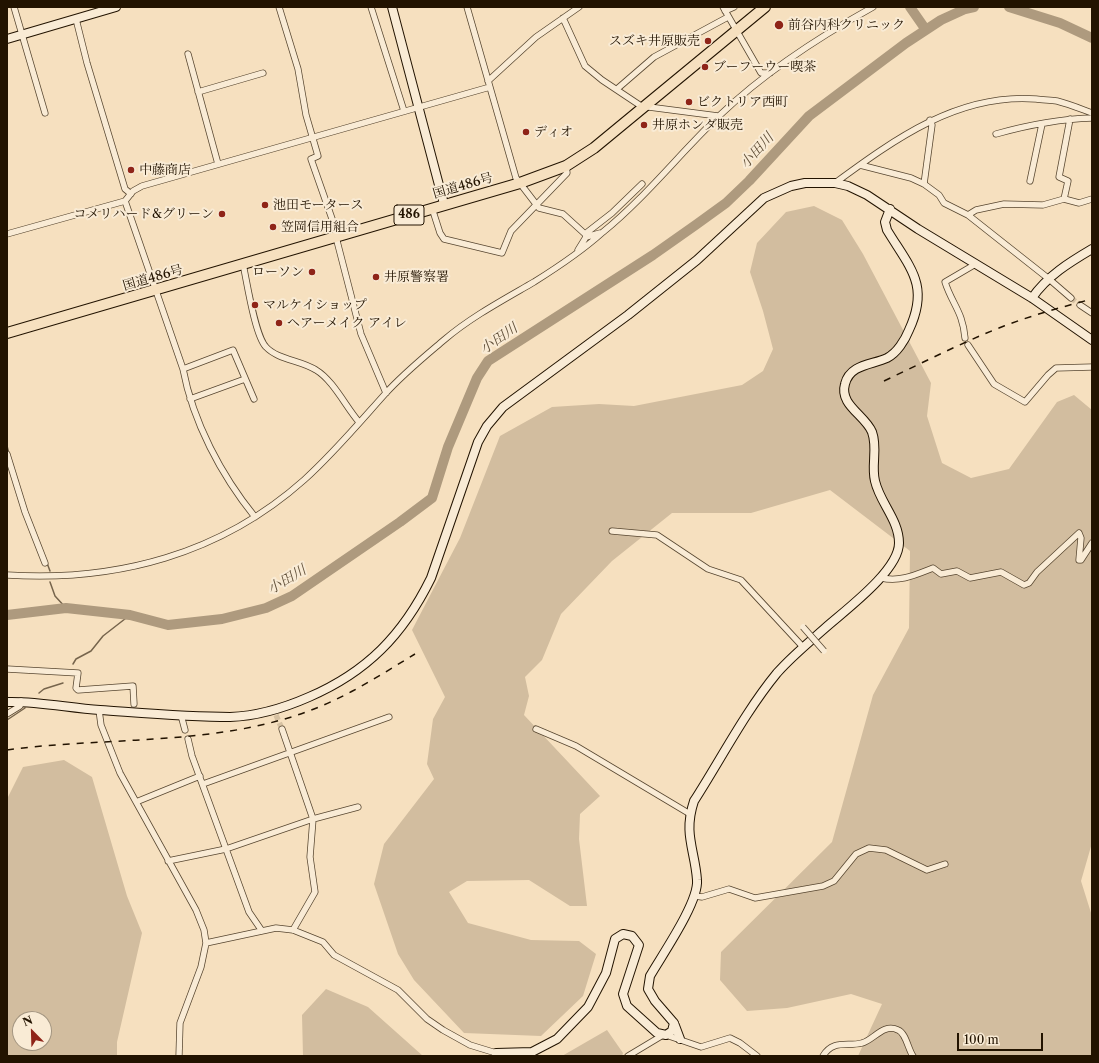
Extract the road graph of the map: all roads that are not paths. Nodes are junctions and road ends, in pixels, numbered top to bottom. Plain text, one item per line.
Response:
1 (14, 7) edge
2 (116, 7) edge
3 (279, 7) edge
4 (372, 7) edge
5 (392, 7) edge
6 (466, 7) edge
7 (579, 7) edge
8 (734, 7) edge
9 (765, 7) edge
10 (873, 7) edge
11 (725, 12) edge
12 (563, 18) junction
13 (76, 19) junction
14 (736, 31) junction
15 (21, 35) junction
16 (7, 39) edge
17 (188, 54) dead end
18 (263, 72) dead end
19 (770, 73) junction
20 (489, 84) junction
21 (617, 90) junction
22 (198, 92) junction
23 (645, 106) junction
24 (418, 107) junction
25 (404, 111) junction
26 (45, 113) dead end
27 (1092, 113) edge
28 (718, 116) junction
29 (1092, 118) edge
30 (1070, 119) junction
31 (930, 120) junction
32 (1042, 124) junction
33 (996, 134) dead end
34 (312, 138) junction
35 (218, 164) junction
36 (860, 165) junction
37 (566, 166) junction
38 (1030, 181) dead end
39 (520, 183) junction
40 (835, 183) junction
41 (642, 184) dead end
42 (924, 184) junction
43 (646, 193) junction
44 (131, 194) junction
45 (628, 197) junction
46 (1064, 199) junction
47 (1092, 199) edge
48 (126, 200) junction
49 (444, 204) junction
50 (536, 205) junction
51 (432, 208) junction
52 (890, 209) junction
53 (968, 215) junction
54 (603, 233) junction
55 (7, 234) edge
56 (585, 235) junction
57 (337, 237) junction
58 (1092, 249) edge
59 (578, 252) junction
60 (243, 264) junction
61 (974, 265) junction
62 (1049, 278) junction
63 (156, 290) junction
64 (1032, 298) junction
65 (1071, 298) tunnel mouth
66 (1080, 305) tunnel mouth
67 (1092, 313) edge
68 (7, 333) edge
69 (965, 338) dead end
70 (1092, 340) edge
71 (968, 345) dead end
72 (1092, 367) edge
73 (183, 369) junction
74 (245, 379) junction
75 (386, 393) junction
76 (190, 399) junction
77 (254, 399) dead end
78 (359, 422) junction
79 (7, 454) edge
80 (255, 517) junction
81 (612, 531) dead end
82 (1092, 543) edge
83 (45, 563) dead end
84 (7, 575) edge
85 (881, 578) junction
86 (803, 627) dead end
87 (803, 647) junction
88 (824, 650) dead end
89 (7, 669) edge
90 (7, 702) edge
91 (21, 702) junction
92 (134, 704) dead end
93 (99, 710) junction
94 (7, 714) edge
95 (181, 715) junction
96 (389, 717) dead end
97 (536, 728) dead end
98 (282, 729) tunnel mouth
99 (185, 730) dead end
100 (188, 739) dead end
101 (291, 753) junction
102 (200, 776) junction
103 (203, 784) junction
104 (136, 802) junction
105 (358, 807) dead end
106 (690, 814) junction
107 (312, 819) junction
108 (226, 849) junction
109 (168, 861) junction
110 (945, 864) dead end
111 (696, 896) junction
112 (293, 930) junction
113 (262, 932) junction
114 (206, 943) junction
115 (674, 1023) junction
116 (664, 1035) junction
117 (680, 1040) junction
118 (496, 1054) joint
119 (179, 1056) edge
120 (628, 1056) edge
121 (757, 1056) edge
122 (823, 1056) edge
123 (913, 1056) edge

1 - 15 street
2 - 13 street
3 - 34 street
4 - 25 street
5 - 24 street
6 - 20 street
7 - 12 street
8 - 11 street
9 - 14 highway, 国道486号 / 486
10 - 19 street
11 - 14 street
11 - 21 street
12 - 20 street
12 - 21 street
13 - 15 street
13 - 44 street
14 - 19 street
14 - 23 highway, 国道486号 / 486
15 - 16 street
15 - 26 street
17 - 22 street
18 - 22 street
19 - 28 street
20 - 24 street
20 - 39 street
21 - 23 street
22 - 35 street
23 - 28 street
23 - 37 highway, 国道486号 / 486
24 - 25 street
24 - 49 street
25 - 34 street
27 - 31 street
28 - 43 street
29 - 30 street
30 - 32 street
30 - 46 street
31 - 36 street
31 - 42 street
32 - 33 street
32 - 38 street
34 - 35 street
34 - 57 street
35 - 44 street
36 - 40 street
36 - 42 street
37 - 39 highway, 国道486号 / 486
37 - 50 street
39 - 49 highway, 国道486号 / 486
39 - 50 street
40 - 52 street
40 - 95 street
41 - 45 street
42 - 53 street
43 - 45 street
43 - 54 street
44 - 48 street
45 - 56 street
46 - 47 street
46 - 53 street
48 - 55 street
48 - 63 street
49 - 51 highway, 国道486号 / 486
50 - 51 street
50 - 56 street
51 - 57 highway, 国道486号 / 486
52 - 61 street
52 - 85 street
53 - 62 street
54 - 56 street
54 - 59 street
56 - 59 street
57 - 60 highway, 国道486号 / 486
57 - 75 street
58 - 62 street
59 - 75 street
60 - 63 highway, 国道486号 / 486
60 - 78 street
61 - 64 street
61 - 69 street
62 - 64 street
62 - 65 street
63 - 68 highway, 国道486号 / 486
63 - 73 street
64 - 70 street
66 - 67 street
71 - 72 street
73 - 74 street
73 - 76 street
74 - 76 street
74 - 77 street
75 - 78 street
76 - 80 street
78 - 80 street
79 - 83 street
80 - 84 street
81 - 87 street
82 - 85 street
85 - 87 street
86 - 88 street, bridge
87 - 106 street
89 - 92 street
90 - 91 street
91 - 93 street
91 - 94 street
93 - 95 street
93 - 104 street
95 - 99 street
96 - 101 street
97 - 106 street
98 - 101 street
100 - 102 street
101 - 103 street
101 - 107 street
102 - 103 street
102 - 104 street
103 - 108 street
104 - 109 street
105 - 107 street
106 - 111 street
107 - 108 street
107 - 112 street
108 - 109 street
108 - 113 street
109 - 114 street
110 - 111 street
111 - 115 street
112 - 113 street
112 - 118 street
113 - 114 street
114 - 119 street
115 - 116 street
115 - 117 street
116 - 117 street
116 - 118 street
116 - 120 street
117 - 121 street
122 - 123 street

